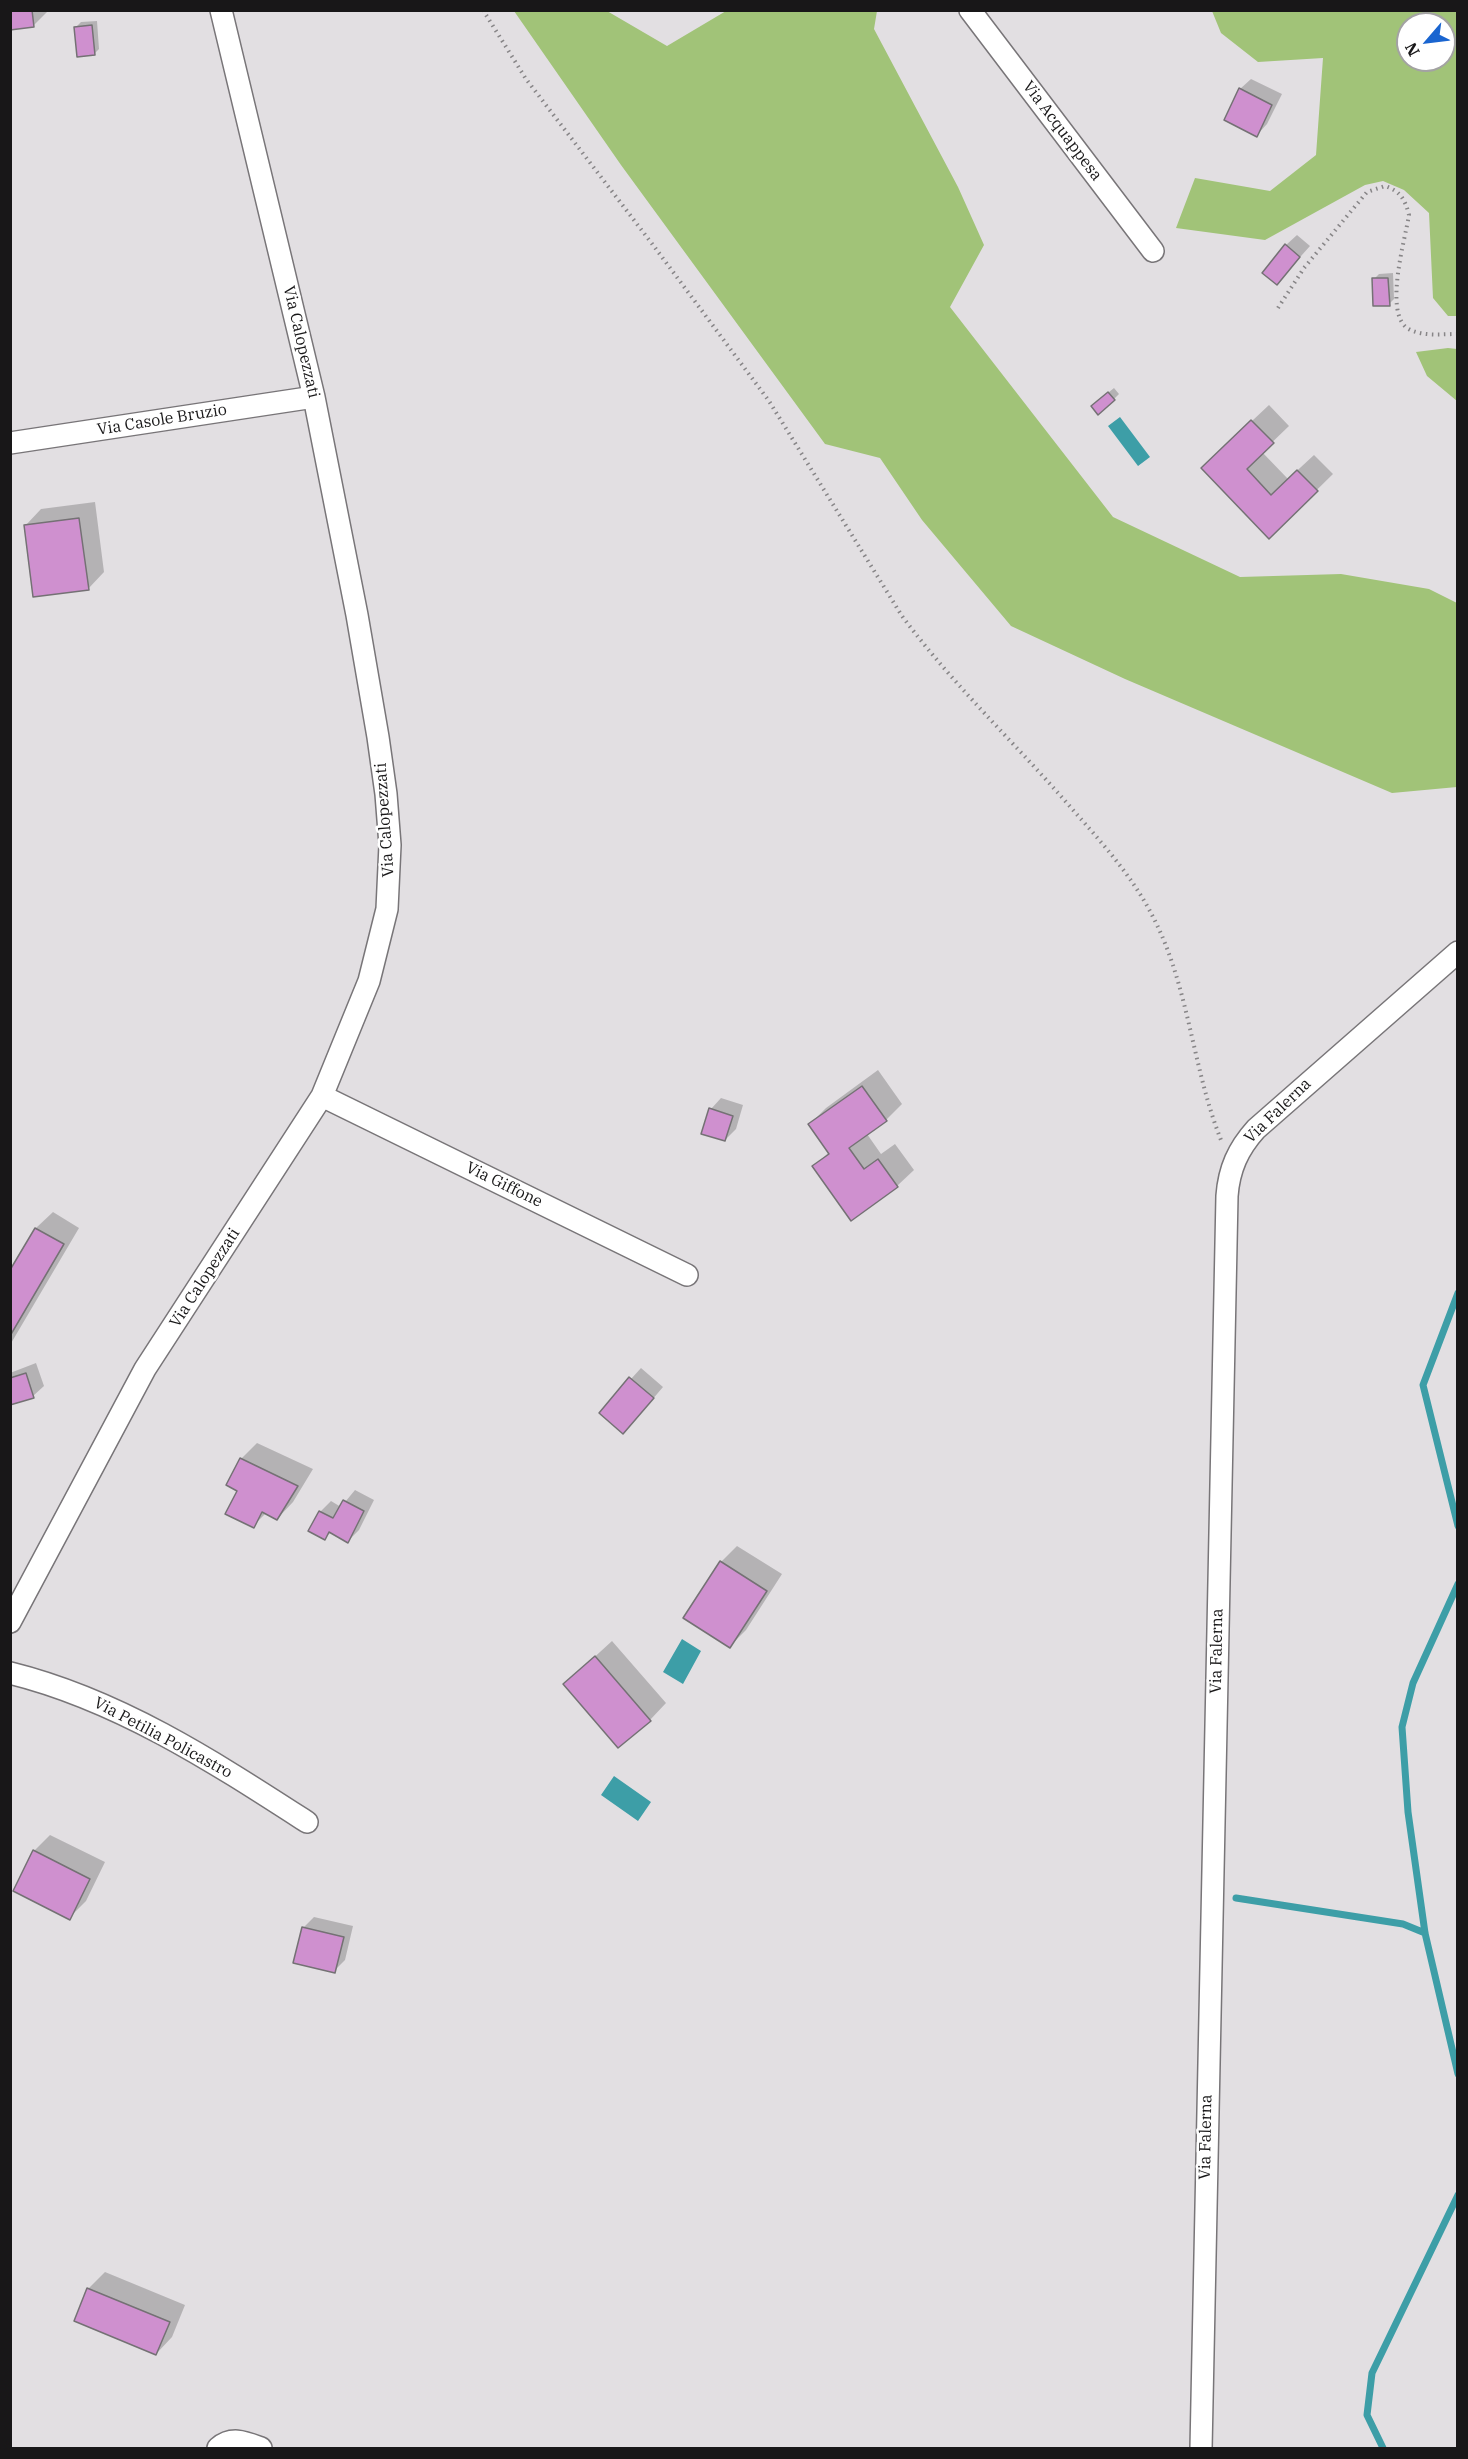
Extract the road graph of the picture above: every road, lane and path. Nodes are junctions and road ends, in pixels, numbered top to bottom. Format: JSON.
{"nodes":[{"id":1,"x":221,"y":10,"type":"edge"},
{"id":2,"x":483,"y":10,"type":"edge"},
{"id":3,"x":970,"y":10,"type":"edge"},
{"id":4,"x":1154,"y":251,"type":"dead end"},
{"id":5,"x":1278,"y":308,"type":"dead end"},
{"id":6,"x":1458,"y":334,"type":"edge"},
{"id":7,"x":314,"y":397,"type":"junction"},
{"id":8,"x":10,"y":442,"type":"edge"},
{"id":9,"x":1458,"y":952,"type":"edge"},
{"id":10,"x":322,"y":1096,"type":"junction"},
{"id":11,"x":1232,"y":1167,"type":"junction"},
{"id":12,"x":687,"y":1275,"type":"dead end"},
{"id":13,"x":10,"y":1622,"type":"edge"},
{"id":14,"x":10,"y":1673,"type":"edge"},
{"id":15,"x":307,"y":1822,"type":"dead end"},
{"id":16,"x":218,"y":2448,"type":"edge"},
{"id":17,"x":261,"y":2448,"type":"edge"},
{"id":18,"x":1201,"y":2448,"type":"edge"}],
"edges":[{"from":1,"to":7,"type":"street","name":"Via Calopezzati"},
{"from":2,"to":11,"type":"path"},
{"from":3,"to":4,"type":"street","name":"Via Acquappesa"},
{"from":5,"to":6,"type":"path"},
{"from":7,"to":8,"type":"street","name":"Via Casole Bruzio"},
{"from":7,"to":10,"type":"street","name":"Via Calopezzati"},
{"from":9,"to":11,"type":"street","name":"Via Falerna"},
{"from":10,"to":12,"type":"street","name":"Via Giffone"},
{"from":10,"to":13,"type":"street","name":"Via Calopezzati"},
{"from":11,"to":18,"type":"street","name":"Via Falerna"},
{"from":14,"to":15,"type":"street","name":"Via Petilia Policastro"},
{"from":16,"to":17,"type":"street"}]}
